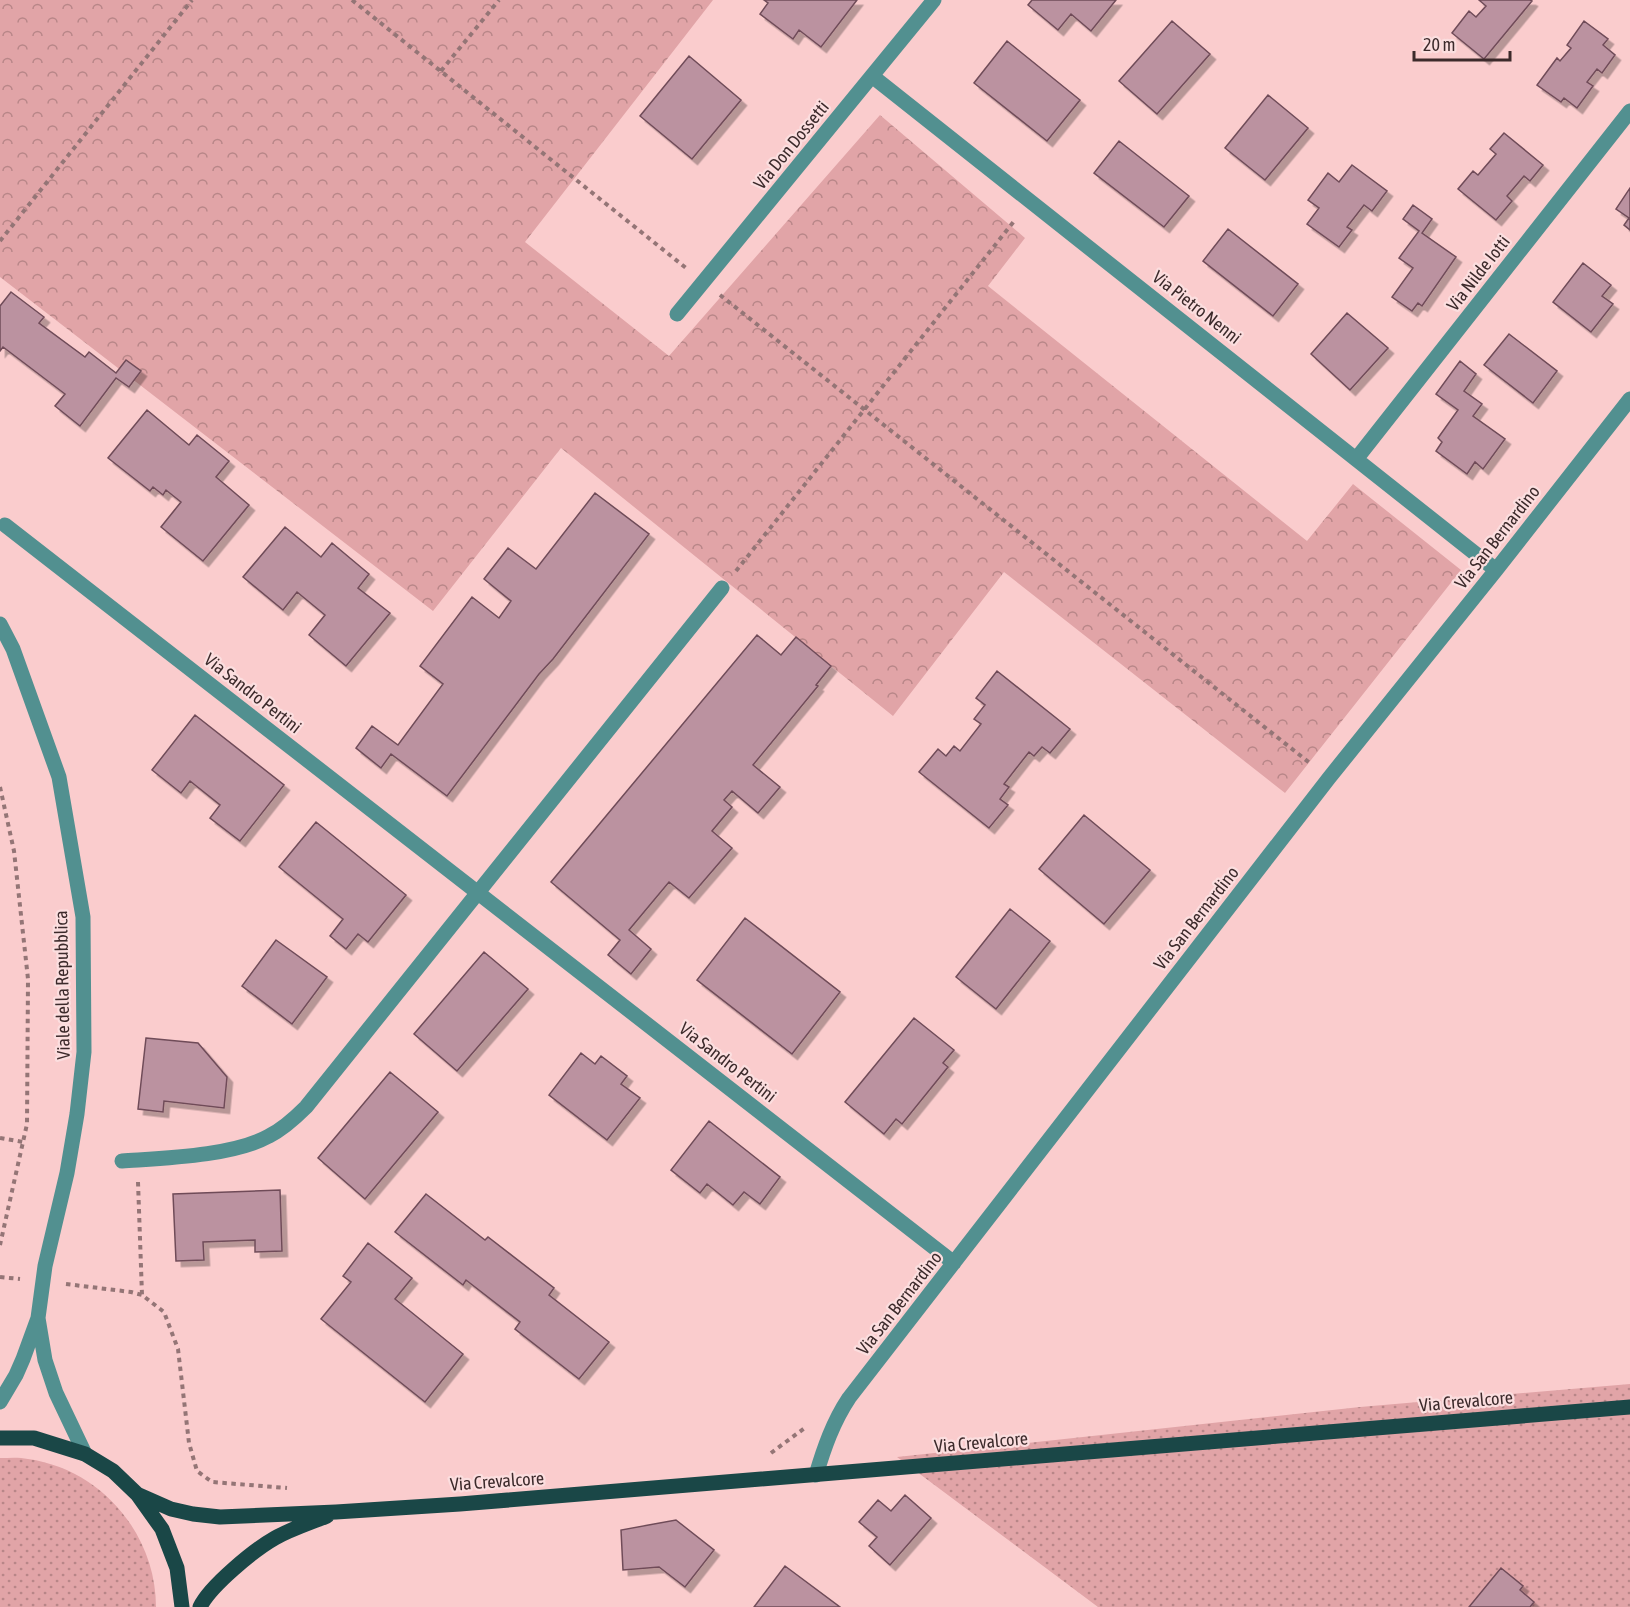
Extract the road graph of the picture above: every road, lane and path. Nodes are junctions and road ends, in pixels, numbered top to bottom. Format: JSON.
{"nodes":[{"id":1,"x":192,"y":0,"type":"edge"},
{"id":2,"x":352,"y":0,"type":"edge"},
{"id":3,"x":499,"y":0,"type":"edge"},
{"id":4,"x":934,"y":0,"type":"edge"},
{"id":5,"x":441,"y":71,"type":"junction"},
{"id":6,"x":872,"y":76,"type":"junction"},
{"id":7,"x":1630,"y":111,"type":"edge"},
{"id":8,"x":1030,"y":201,"type":"junction"},
{"id":9,"x":0,"y":241,"type":"edge"},
{"id":10,"x":704,"y":282,"type":"junction"},
{"id":11,"x":677,"y":314,"type":"dead end"},
{"id":12,"x":1630,"y":399,"type":"edge"},
{"id":13,"x":864,"y":408,"type":"junction"},
{"id":14,"x":1356,"y":458,"type":"junction"},
{"id":15,"x":4,"y":525,"type":"dead end"},
{"id":16,"x":1496,"y":570,"type":"junction"},
{"id":17,"x":722,"y":588,"type":"joint"},
{"id":18,"x":0,"y":624,"type":"edge"},
{"id":19,"x":1329,"y":778,"type":"junction"},
{"id":20,"x":0,"y":787,"type":"edge"},
{"id":21,"x":478,"y":892,"type":"junction"},
{"id":22,"x":0,"y":1138,"type":"edge"},
{"id":23,"x":22,"y":1142,"type":"junction"},
{"id":24,"x":130,"y":1160,"type":"joint"},
{"id":25,"x":0,"y":1245,"type":"edge"},
{"id":26,"x":954,"y":1263,"type":"junction"},
{"id":27,"x":0,"y":1277,"type":"edge"},
{"id":28,"x":43,"y":1281,"type":"junction"},
{"id":29,"x":142,"y":1295,"type":"junction"},
{"id":30,"x":38,"y":1318,"type":"junction"},
{"id":31,"x":0,"y":1402,"type":"edge"},
{"id":32,"x":1630,"y":1407,"type":"edge"},
{"id":33,"x":808,"y":1425,"type":"dead end"},
{"id":34,"x":0,"y":1438,"type":"edge"},
{"id":35,"x":86,"y":1454,"type":"junction"},
{"id":36,"x":770,"y":1454,"type":"dead end"},
{"id":37,"x":816,"y":1475,"type":"junction"},
{"id":38,"x":291,"y":1488,"type":"dead end"},
{"id":39,"x":137,"y":1494,"type":"junction"},
{"id":40,"x":336,"y":1512,"type":"junction"},
{"id":41,"x":182,"y":1607,"type":"edge"},
{"id":42,"x":200,"y":1607,"type":"edge"}],
"edges":[{"from":1,"to":9,"type":"path"},
{"from":2,"to":5,"type":"path"},
{"from":3,"to":5,"type":"path"},
{"from":4,"to":6,"type":"street","name":"Via Don Dossetti"},
{"from":5,"to":10,"type":"path"},
{"from":6,"to":8,"type":"street","name":"Via Pietro Nenni"},
{"from":6,"to":10,"type":"street","name":"Via Don Dossetti"},
{"from":7,"to":14,"type":"street","name":"Via Nilde Iotti"},
{"from":8,"to":13,"type":"path"},
{"from":8,"to":14,"type":"street","name":"Via Pietro Nenni"},
{"from":10,"to":11,"type":"street","name":"Via Don Dossetti"},
{"from":10,"to":13,"type":"path"},
{"from":12,"to":16,"type":"street","name":"Via San Bernardino"},
{"from":13,"to":17,"type":"path"},
{"from":13,"to":19,"type":"path"},
{"from":14,"to":16,"type":"street","name":"Via Pietro Nenni"},
{"from":15,"to":21,"type":"street","name":"Via Sandro Pertini"},
{"from":16,"to":19,"type":"street","name":"Via San Bernardino"},
{"from":17,"to":21,"type":"street"},
{"from":18,"to":28,"type":"street","name":"Viale della Repubblica"},
{"from":19,"to":26,"type":"street","name":"Via San Bernardino"},
{"from":20,"to":23,"type":"path"},
{"from":21,"to":24,"type":"street"},
{"from":21,"to":26,"type":"street","name":"Via Sandro Pertini"},
{"from":22,"to":23,"type":"path"},
{"from":23,"to":25,"type":"path"},
{"from":24,"to":29,"type":"path"},
{"from":26,"to":37,"type":"street","name":"Via San Bernardino"},
{"from":27,"to":28,"type":"path"},
{"from":28,"to":29,"type":"path"},
{"from":28,"to":30,"type":"street","name":"Viale della Repubblica"},
{"from":29,"to":38,"type":"path"},
{"from":30,"to":31,"type":"street","name":"Viale della Repubblica"},
{"from":30,"to":35,"type":"street","name":"Viale della Repubblica"},
{"from":32,"to":37,"type":"main road","name":"Via Crevalcore"},
{"from":33,"to":36,"type":"path"},
{"from":34,"to":35,"type":"main road","name":"Via Crevalcore"},
{"from":35,"to":39,"type":"main road","name":"Via Crevalcore"},
{"from":37,"to":40,"type":"main road","name":"Via Crevalcore"},
{"from":39,"to":40,"type":"main road","name":"Via Crevalcore"},
{"from":39,"to":41,"type":"main road","name":"Via Crevalcore"},
{"from":40,"to":42,"type":"main road","name":"Via Crevalcore"}]}
